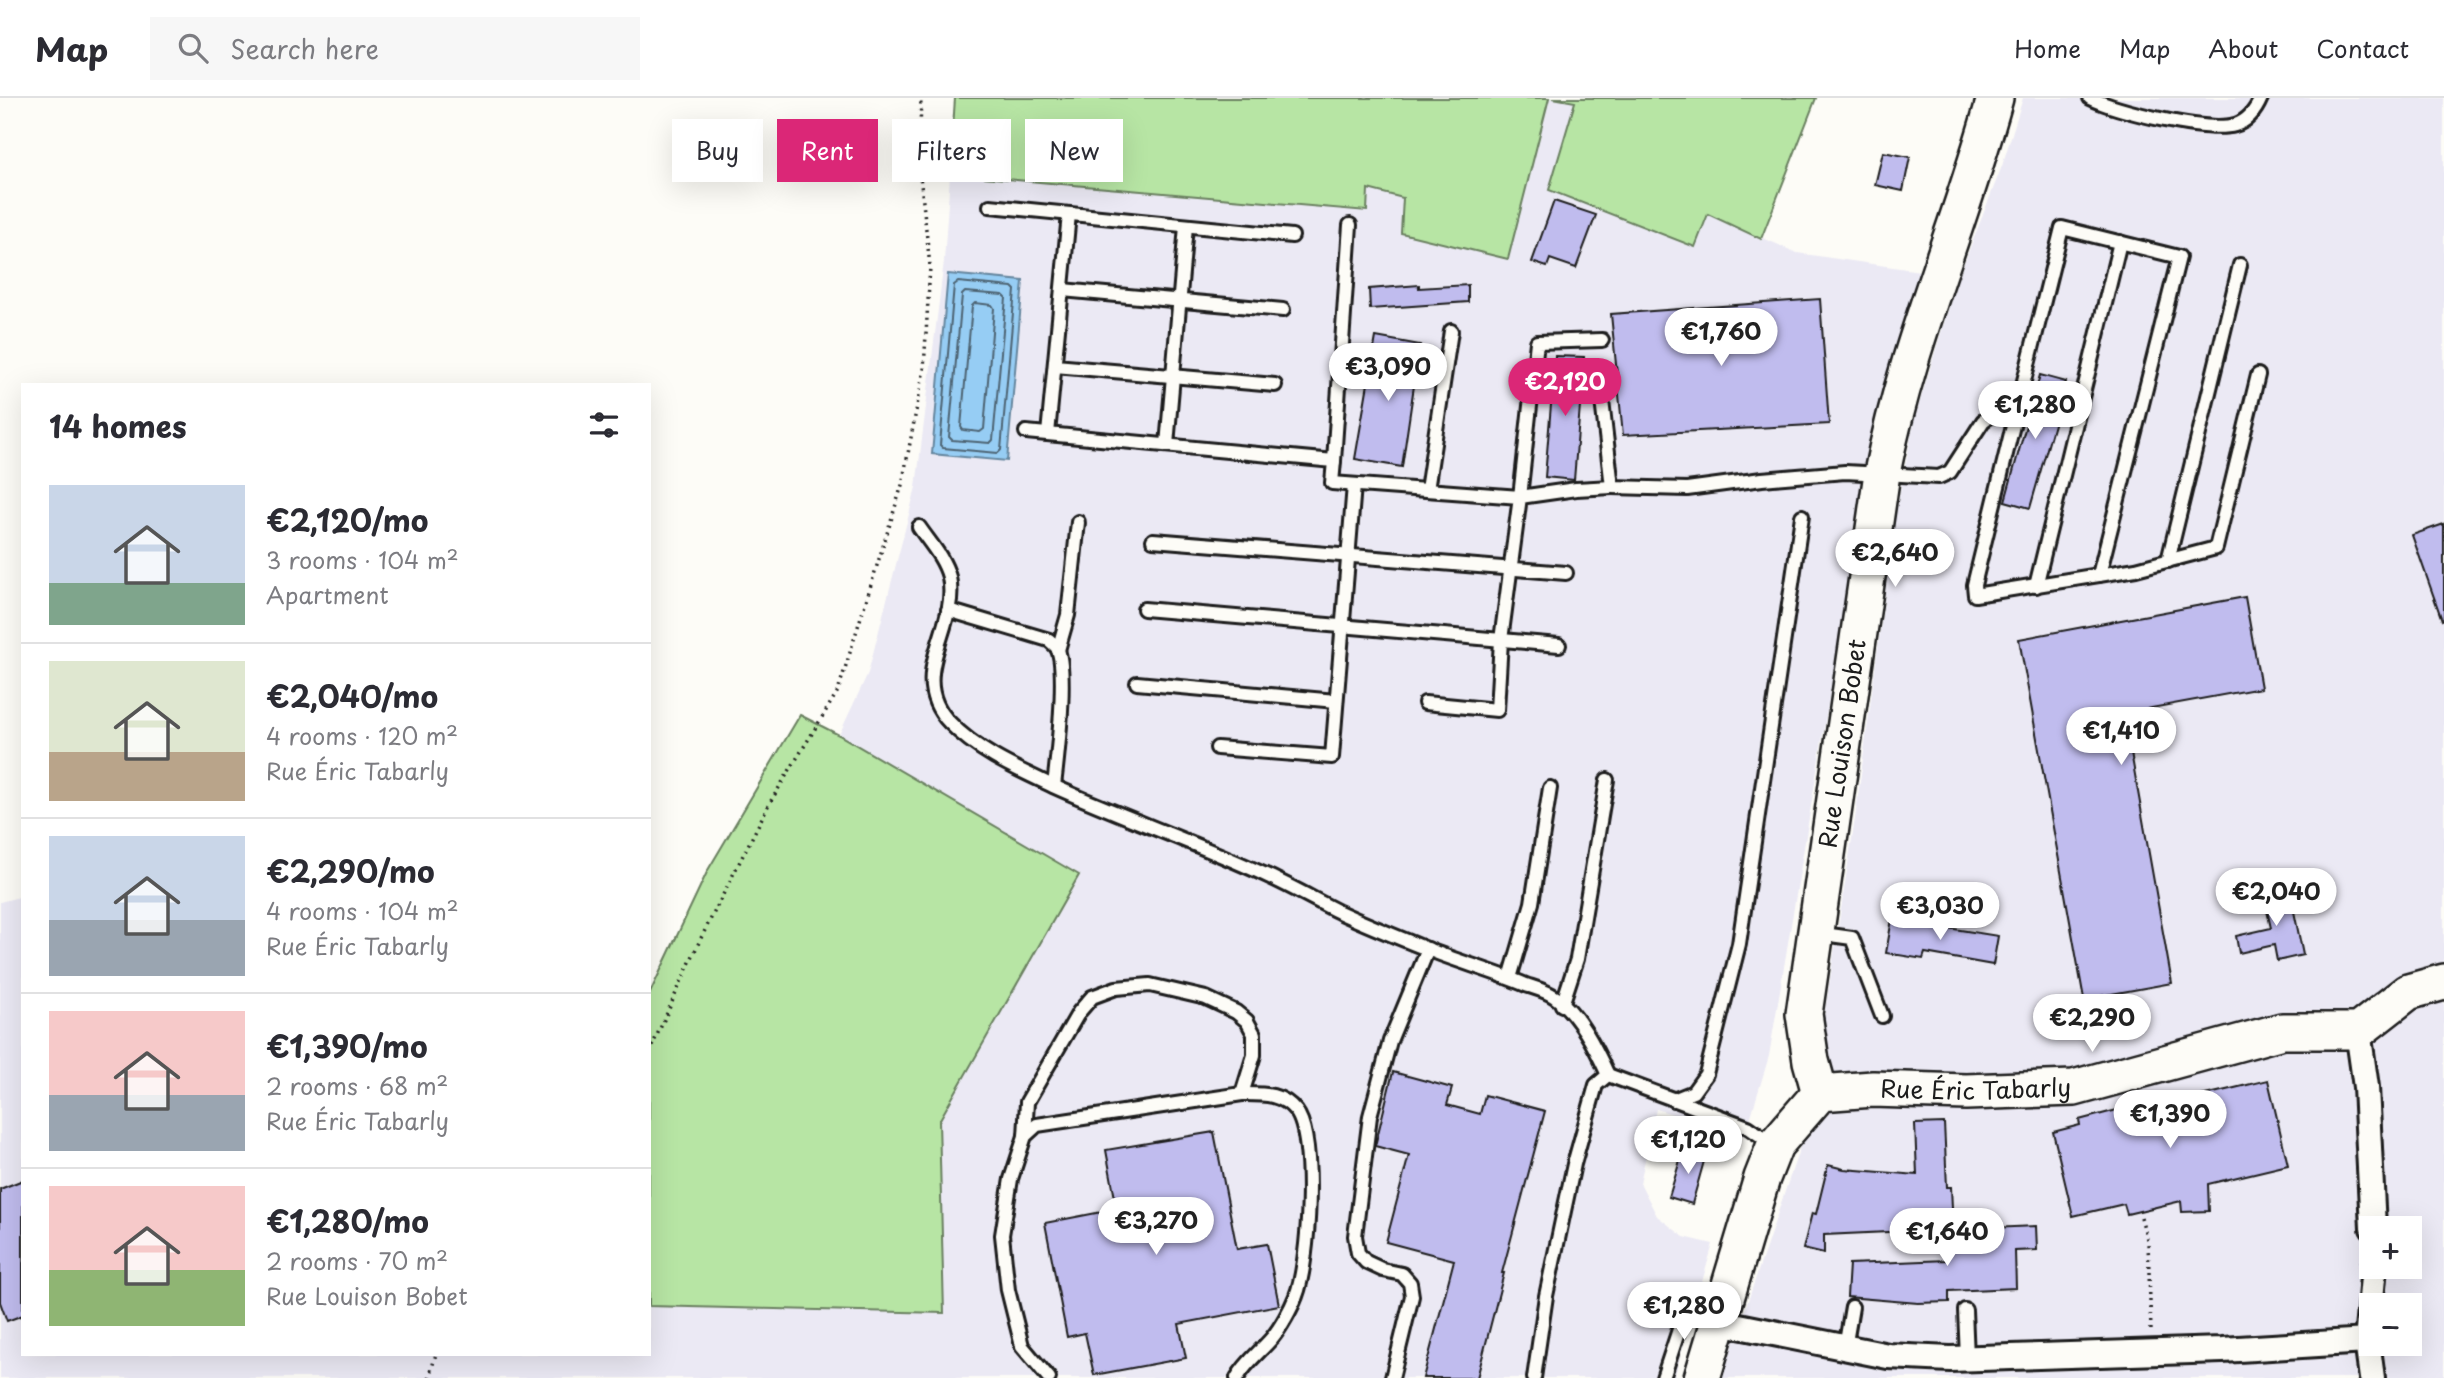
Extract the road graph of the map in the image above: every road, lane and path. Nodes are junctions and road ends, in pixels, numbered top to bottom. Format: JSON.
{"nodes":[{"id":1,"x":921,"y":98,"type":"edge"},
{"id":2,"x":1995,"y":98,"type":"edge"},
{"id":3,"x":2090,"y":98,"type":"edge"},
{"id":4,"x":2261,"y":98,"type":"edge"},
{"id":5,"x":990,"y":206,"type":"dead end"},
{"id":6,"x":1069,"y":214,"type":"junction"},
{"id":7,"x":1350,"y":225,"type":"dead end"},
{"id":8,"x":1186,"y":226,"type":"junction"},
{"id":9,"x":1292,"y":236,"type":"dead end"},
{"id":10,"x":2120,"y":243,"type":"junction"},
{"id":11,"x":2240,"y":265,"type":"dead end"},
{"id":12,"x":1062,"y":290,"type":"junction"},
{"id":13,"x":1180,"y":300,"type":"junction"},
{"id":14,"x":1283,"y":310,"type":"dead end"},
{"id":15,"x":1451,"y":331,"type":"dead end"},
{"id":16,"x":1602,"y":340,"type":"dead end"},
{"id":17,"x":1055,"y":366,"type":"junction"},
{"id":18,"x":1600,"y":374,"type":"dead end"},
{"id":19,"x":2258,"y":375,"type":"dead end"},
{"id":20,"x":1173,"y":376,"type":"junction"},
{"id":21,"x":1275,"y":385,"type":"dead end"},
{"id":22,"x":2015,"y":417,"type":"junction"},
{"id":23,"x":1026,"y":432,"type":"dead end"},
{"id":24,"x":1048,"y":434,"type":"junction"},
{"id":25,"x":1167,"y":445,"type":"junction"},
{"id":26,"x":1334,"y":461,"type":"junction"},
{"id":27,"x":1882,"y":473,"type":"junction"},
{"id":28,"x":1354,"y":485,"type":"junction"},
{"id":29,"x":1612,"y":488,"type":"junction"},
{"id":30,"x":1427,"y":490,"type":"junction"},
{"id":31,"x":1520,"y":497,"type":"junction"},
{"id":32,"x":1802,"y":516,"type":"dead end"},
{"id":33,"x":1077,"y":522,"type":"dead end"},
{"id":34,"x":919,"y":527,"type":"dead end"},
{"id":35,"x":1153,"y":540,"type":"dead end"},
{"id":36,"x":1349,"y":554,"type":"junction"},
{"id":37,"x":2168,"y":561,"type":"junction"},
{"id":38,"x":1511,"y":568,"type":"junction"},
{"id":39,"x":1566,"y":573,"type":"dead end"},
{"id":40,"x":2099,"y":575,"type":"junction"},
{"id":41,"x":2036,"y":586,"type":"junction"},
{"id":42,"x":1144,"y":609,"type":"dead end"},
{"id":43,"x":948,"y":611,"type":"junction"},
{"id":44,"x":1342,"y":626,"type":"junction"},
{"id":45,"x":1501,"y":640,"type":"junction"},
{"id":46,"x":1559,"y":645,"type":"dead end"},
{"id":47,"x":1058,"y":650,"type":"junction"},
{"id":48,"x":1137,"y":683,"type":"dead end"},
{"id":49,"x":1336,"y":701,"type":"junction"},
{"id":50,"x":1425,"y":703,"type":"dead end"},
{"id":51,"x":1217,"y":748,"type":"dead end"},
{"id":52,"x":1607,"y":780,"type":"dead end"},
{"id":53,"x":1054,"y":786,"type":"junction"},
{"id":54,"x":1549,"y":788,"type":"dead end"},
{"id":55,"x":1816,"y":933,"type":"junction"},
{"id":56,"x":1428,"y":949,"type":"junction"},
{"id":57,"x":1510,"y":978,"type":"junction"},
{"id":58,"x":2444,"y":982,"type":"edge"},
{"id":59,"x":1562,"y":1005,"type":"junction"},
{"id":60,"x":1882,"y":1016,"type":"dead end"},
{"id":61,"x":2358,"y":1031,"type":"junction"},
{"id":62,"x":651,"y":1049,"type":"edge"},
{"id":63,"x":1608,"y":1075,"type":"junction"},
{"id":64,"x":1820,"y":1093,"type":"junction"},
{"id":65,"x":1242,"y":1094,"type":"junction"},
{"id":66,"x":1673,"y":1100,"type":"junction"},
{"id":67,"x":1025,"y":1136,"type":"junction"},
{"id":68,"x":1775,"y":1146,"type":"junction"},
{"id":69,"x":2373,"y":1216,"type":"edge"},
{"id":70,"x":2141,"y":1217,"type":"dead end"},
{"id":71,"x":1689,"y":1299,"type":"dead end"},
{"id":72,"x":1852,"y":1307,"type":"dead end"},
{"id":73,"x":1965,"y":1310,"type":"dead end"},
{"id":74,"x":1719,"y":1322,"type":"junction"},
{"id":75,"x":2151,"y":1335,"type":"dead end"},
{"id":76,"x":2359,"y":1341,"type":"edge"},
{"id":77,"x":1845,"y":1348,"type":"junction"},
{"id":78,"x":435,"y":1356,"type":"edge"},
{"id":79,"x":2369,"y":1356,"type":"edge"},
{"id":80,"x":1967,"y":1358,"type":"junction"},
{"id":81,"x":429,"y":1378,"type":"edge"},
{"id":82,"x":1049,"y":1378,"type":"edge"},
{"id":83,"x":1237,"y":1378,"type":"edge"},
{"id":84,"x":1392,"y":1378,"type":"edge"},
{"id":85,"x":1534,"y":1378,"type":"edge"},
{"id":86,"x":1663,"y":1378,"type":"edge"},
{"id":87,"x":1702,"y":1378,"type":"edge"},
{"id":88,"x":2372,"y":1378,"type":"edge"}],
"edges":[{"from":1,"to":62,"type":"path"},
{"from":2,"to":27,"type":"street","name":"Rue Louison Bobet"},
{"from":3,"to":4,"type":"lane"},
{"from":5,"to":6,"type":"lane"},
{"from":6,"to":8,"type":"lane"},
{"from":6,"to":12,"type":"lane"},
{"from":7,"to":26,"type":"lane"},
{"from":8,"to":9,"type":"lane"},
{"from":8,"to":13,"type":"lane"},
{"from":10,"to":22,"type":"lane"},
{"from":10,"to":40,"type":"lane"},
{"from":10,"to":41,"type":"lane"},
{"from":11,"to":37,"type":"lane"},
{"from":12,"to":13,"type":"lane"},
{"from":12,"to":17,"type":"lane"},
{"from":13,"to":14,"type":"lane"},
{"from":13,"to":20,"type":"lane"},
{"from":15,"to":30,"type":"lane"},
{"from":16,"to":31,"type":"lane"},
{"from":17,"to":20,"type":"lane"},
{"from":17,"to":24,"type":"lane"},
{"from":18,"to":29,"type":"lane"},
{"from":19,"to":37,"type":"lane"},
{"from":20,"to":21,"type":"lane"},
{"from":20,"to":25,"type":"lane"},
{"from":22,"to":27,"type":"lane"},
{"from":22,"to":41,"type":"lane"},
{"from":23,"to":24,"type":"lane"},
{"from":24,"to":25,"type":"lane"},
{"from":25,"to":26,"type":"lane"},
{"from":26,"to":28,"type":"lane"},
{"from":27,"to":29,"type":"lane"},
{"from":27,"to":55,"type":"street","name":"Rue Louison Bobet"},
{"from":28,"to":30,"type":"lane"},
{"from":28,"to":36,"type":"lane"},
{"from":29,"to":31,"type":"lane"},
{"from":30,"to":31,"type":"lane"},
{"from":31,"to":38,"type":"lane"},
{"from":32,"to":66,"type":"lane"},
{"from":33,"to":47,"type":"lane"},
{"from":34,"to":43,"type":"lane"},
{"from":35,"to":36,"type":"lane"},
{"from":36,"to":38,"type":"lane"},
{"from":36,"to":44,"type":"lane"},
{"from":37,"to":40,"type":"lane"},
{"from":38,"to":39,"type":"lane"},
{"from":38,"to":45,"type":"lane"},
{"from":40,"to":41,"type":"lane"},
{"from":42,"to":44,"type":"lane"},
{"from":43,"to":47,"type":"lane"},
{"from":43,"to":53,"type":"lane"},
{"from":44,"to":45,"type":"lane"},
{"from":44,"to":49,"type":"lane"},
{"from":45,"to":46,"type":"lane"},
{"from":45,"to":50,"type":"lane"},
{"from":47,"to":53,"type":"lane"},
{"from":48,"to":49,"type":"lane"},
{"from":49,"to":51,"type":"lane"},
{"from":52,"to":59,"type":"lane"},
{"from":53,"to":56,"type":"lane"},
{"from":54,"to":57,"type":"lane"},
{"from":55,"to":60,"type":"lane"},
{"from":55,"to":64,"type":"street","name":"Rue Louison Bobet"},
{"from":56,"to":57,"type":"lane"},
{"from":56,"to":84,"type":"lane"},
{"from":57,"to":59,"type":"lane"},
{"from":58,"to":61,"type":"street"},
{"from":59,"to":63,"type":"lane"},
{"from":61,"to":64,"type":"street","name":"Rue Éric Tabarly"},
{"from":61,"to":69,"type":"street"},
{"from":63,"to":66,"type":"lane"},
{"from":63,"to":85,"type":"lane"},
{"from":64,"to":68,"type":"street"},
{"from":65,"to":67,"type":"lane"},
{"from":65,"to":67,"type":"lane"},
{"from":65,"to":83,"type":"lane"},
{"from":66,"to":68,"type":"lane"},
{"from":67,"to":82,"type":"lane"},
{"from":68,"to":74,"type":"street"},
{"from":70,"to":75,"type":"path"},
{"from":71,"to":86,"type":"lane"},
{"from":72,"to":77,"type":"lane"},
{"from":73,"to":80,"type":"lane"},
{"from":74,"to":77,"type":"street"},
{"from":74,"to":87,"type":"street"},
{"from":76,"to":80,"type":"street"},
{"from":77,"to":80,"type":"street"},
{"from":78,"to":81,"type":"path"},
{"from":79,"to":88,"type":"street"}]}
